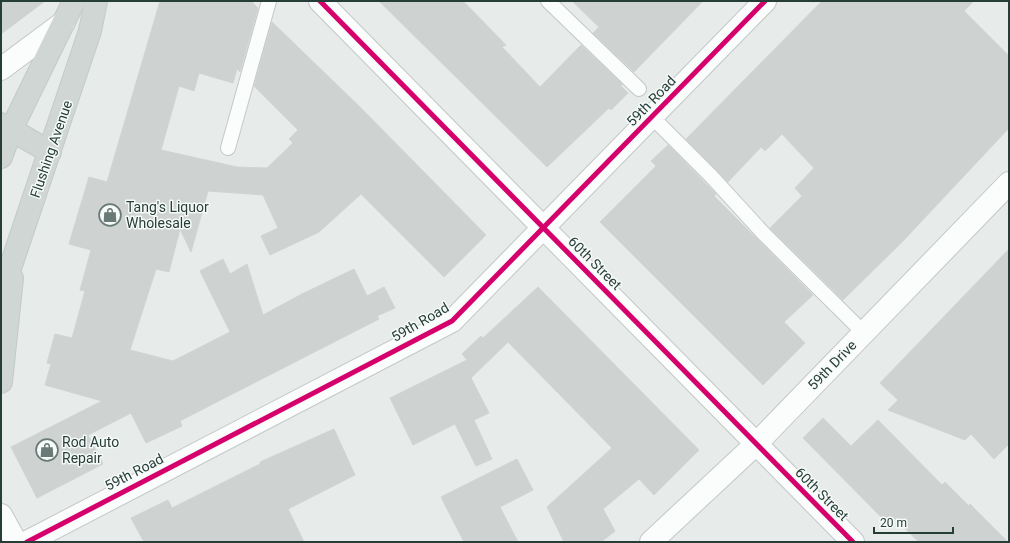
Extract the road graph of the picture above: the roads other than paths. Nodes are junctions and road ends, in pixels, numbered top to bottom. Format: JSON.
{"nodes":[{"id":1,"x":74,"y":1,"type":"edge"},
{"id":2,"x":96,"y":1,"type":"edge"},
{"id":3,"x":269,"y":1,"type":"edge"},
{"id":4,"x":320,"y":1,"type":"edge"},
{"id":5,"x":548,"y":1,"type":"edge"},
{"id":6,"x":765,"y":1,"type":"edge"},
{"id":7,"x":64,"y":22,"type":"junction"},
{"id":8,"x":1,"y":69,"type":"edge"},
{"id":9,"x":639,"y":89,"type":"dead end"},
{"id":10,"x":652,"y":118,"type":"junction"},
{"id":11,"x":6,"y":127,"type":"edge"},
{"id":12,"x":228,"y":148,"type":"dead end"},
{"id":13,"x":50,"y":152,"type":"junction"},
{"id":14,"x":1,"y":157,"type":"edge"},
{"id":15,"x":1009,"y":183,"type":"edge"},
{"id":16,"x":544,"y":228,"type":"junction"},
{"id":17,"x":14,"y":257,"type":"junction"},
{"id":18,"x":1,"y":295,"type":"edge"},
{"id":19,"x":864,"y":333,"type":"junction"},
{"id":20,"x":1,"y":382,"type":"edge"},
{"id":21,"x":756,"y":444,"type":"junction"},
{"id":22,"x":1,"y":514,"type":"edge"},
{"id":23,"x":16,"y":542,"type":"edge"},
{"id":24,"x":27,"y":542,"type":"edge"},
{"id":25,"x":651,"y":542,"type":"edge"},
{"id":26,"x":853,"y":542,"type":"edge"}],
"edges":[{"from":1,"to":7,"type":"main road"},
{"from":2,"to":13,"type":"main road","name":"Flushing Avenue"},
{"from":3,"to":12,"type":"lane"},
{"from":4,"to":16,"type":"street","name":"60th Street"},
{"from":5,"to":9,"type":"lane"},
{"from":6,"to":10,"type":"street","name":"59th Road"},
{"from":7,"to":8,"type":"street"},
{"from":7,"to":11,"type":"main road"},
{"from":10,"to":16,"type":"street","name":"59th Road"},
{"from":10,"to":19,"type":"lane"},
{"from":11,"to":13,"type":"main road"},
{"from":11,"to":14,"type":"main road"},
{"from":13,"to":17,"type":"main road","name":"Flushing Avenue"},
{"from":15,"to":19,"type":"street","name":"59th Drive"},
{"from":16,"to":21,"type":"street","name":"60th Street"},
{"from":16,"to":24,"type":"street","name":"59th Road"},
{"from":17,"to":18,"type":"main road","name":"Flushing Avenue"},
{"from":17,"to":20,"type":"main road"},
{"from":19,"to":21,"type":"street","name":"59th Drive"},
{"from":21,"to":25,"type":"street","name":"59th Drive"},
{"from":21,"to":26,"type":"street","name":"60th Street"},
{"from":22,"to":23,"type":"street"}]}
